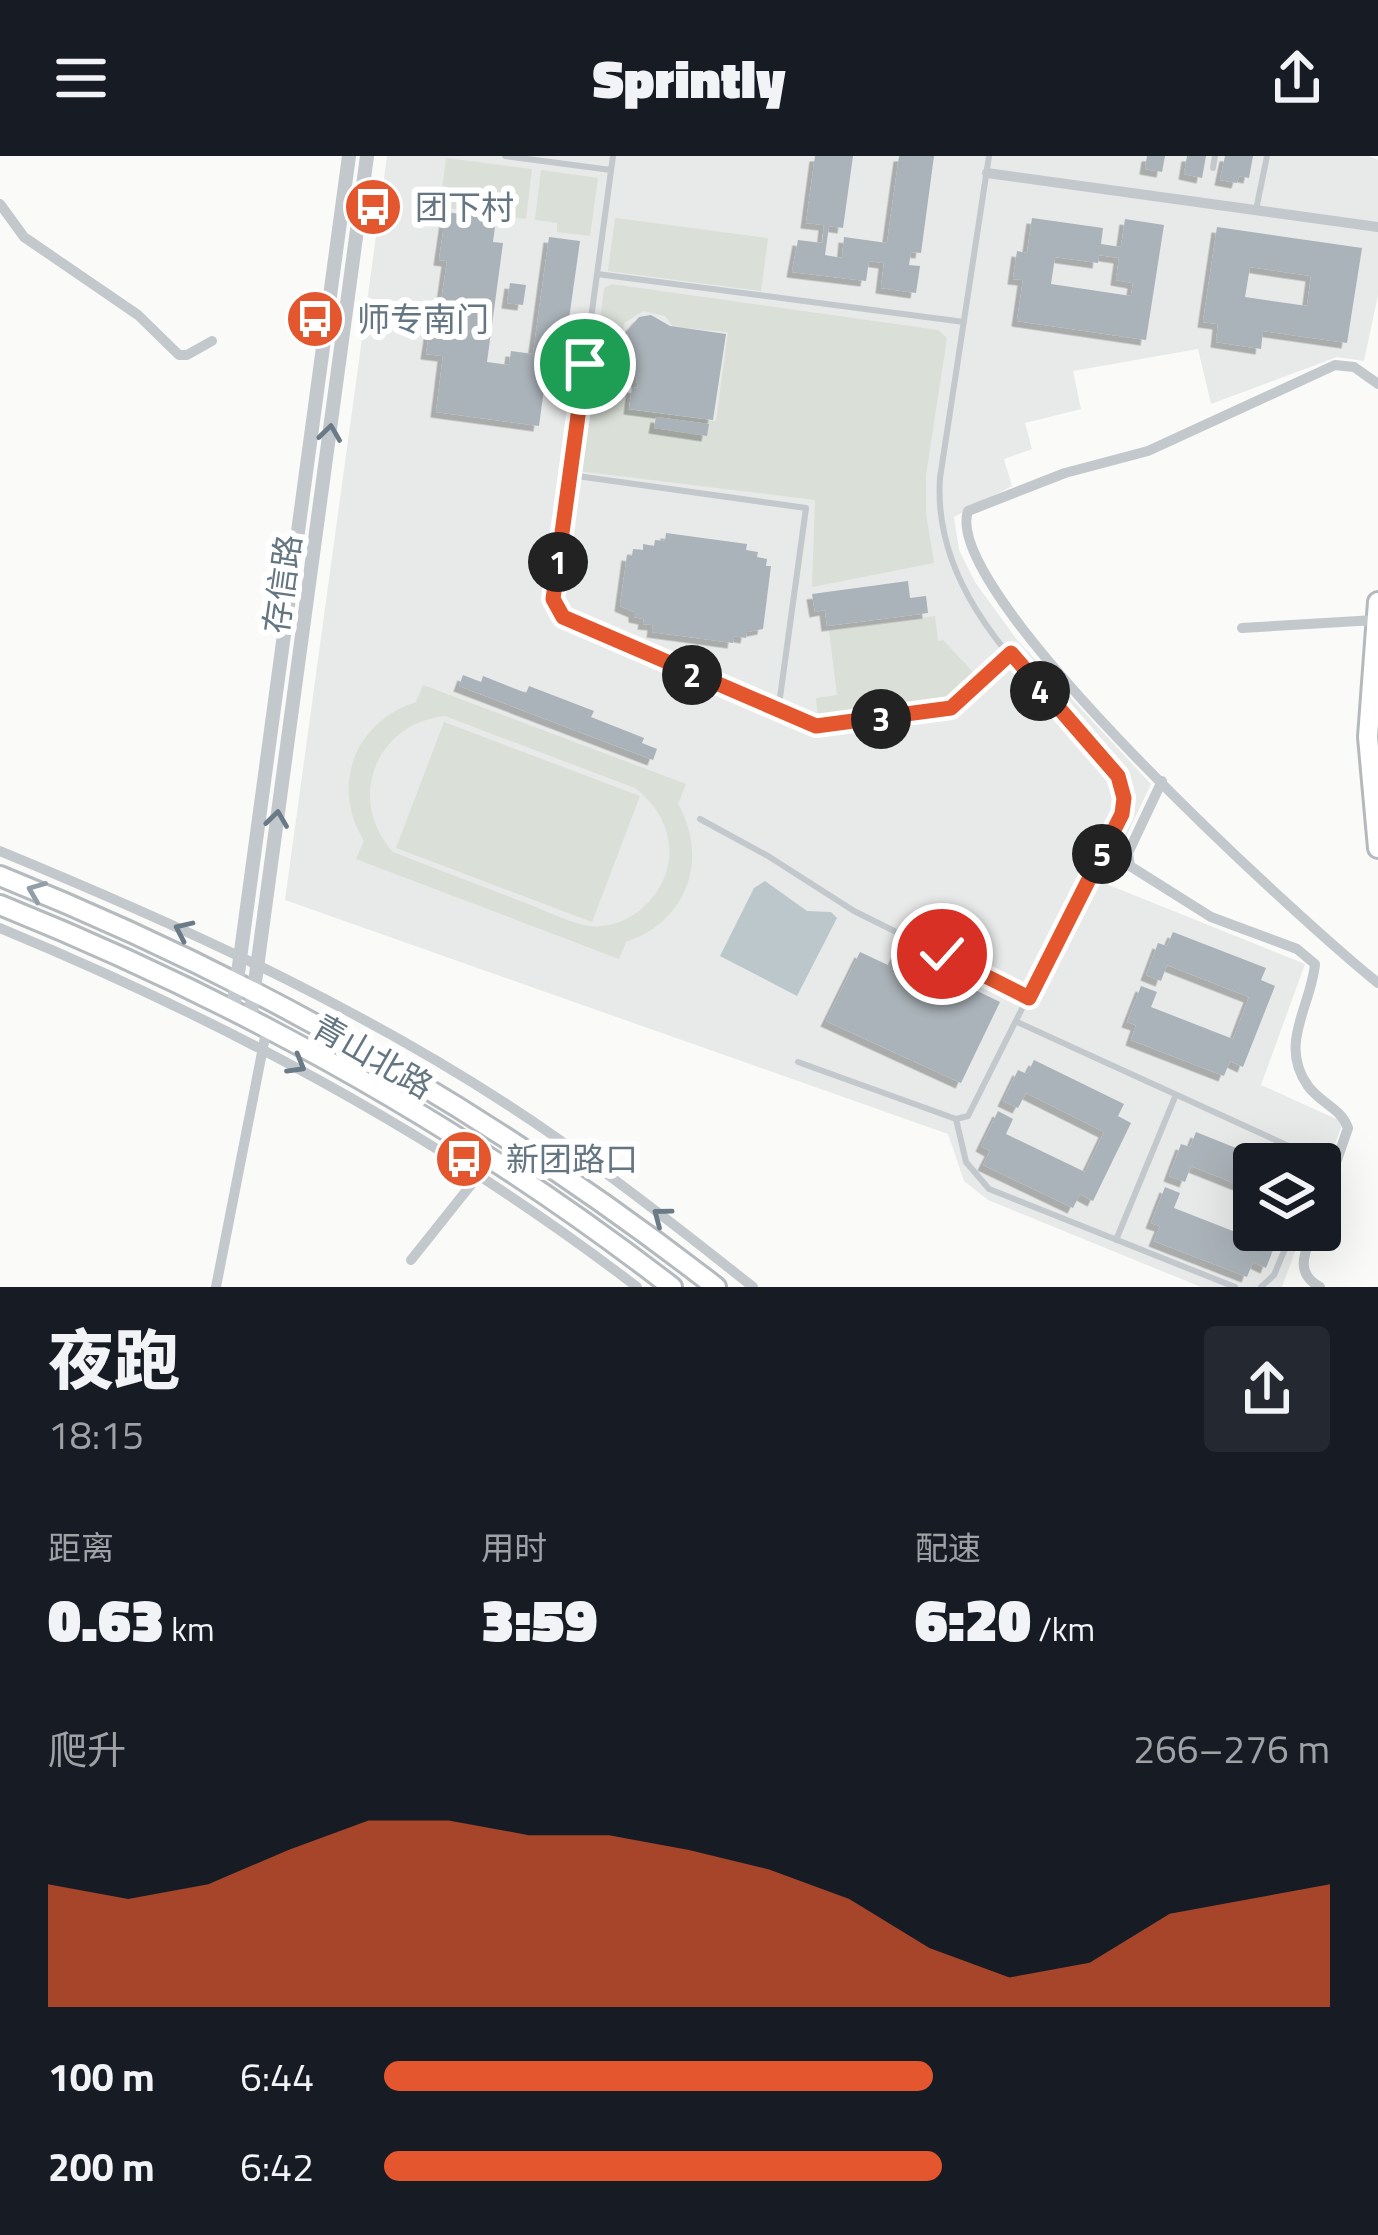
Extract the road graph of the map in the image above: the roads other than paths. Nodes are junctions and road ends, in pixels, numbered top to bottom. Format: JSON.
{"nodes":[{"id":1,"x":350,"y":156,"type":"edge"},
{"id":2,"x":368,"y":156,"type":"edge"},
{"id":3,"x":505,"y":156,"type":"edge"},
{"id":4,"x":613,"y":156,"type":"edge"},
{"id":5,"x":989,"y":156,"type":"edge"},
{"id":6,"x":1216,"y":156,"type":"edge"},
{"id":7,"x":1267,"y":156,"type":"edge"},
{"id":8,"x":1213,"y":168,"type":"dead end"},
{"id":9,"x":611,"y":170,"type":"junction"},
{"id":10,"x":987,"y":173,"type":"junction"},
{"id":11,"x":0,"y":204,"type":"edge"},
{"id":12,"x":1256,"y":210,"type":"junction"},
{"id":13,"x":1378,"y":227,"type":"edge"},
{"id":14,"x":597,"y":274,"type":"junction"},
{"id":15,"x":964,"y":322,"type":"junction"},
{"id":16,"x":212,"y":341,"type":"dead end"},
{"id":17,"x":1378,"y":384,"type":"edge"},
{"id":18,"x":570,"y":475,"type":"junction"},
{"id":19,"x":1377,"y":611,"type":"edge"},
{"id":20,"x":1242,"y":628,"type":"dead end"},
{"id":21,"x":1011,"y":653,"type":"junction"},
{"id":22,"x":778,"y":712,"type":"junction"},
{"id":23,"x":1162,"y":782,"type":"junction"},
{"id":24,"x":700,"y":819,"type":"dead end"},
{"id":25,"x":1378,"y":848,"type":"edge"},
{"id":26,"x":0,"y":851,"type":"edge"},
{"id":27,"x":0,"y":876,"type":"edge"},
{"id":28,"x":0,"y":905,"type":"edge"},
{"id":29,"x":0,"y":928,"type":"edge"},
{"id":30,"x":240,"y":957,"type":"junction"},
{"id":31,"x":257,"y":965,"type":"junction"},
{"id":32,"x":1378,"y":983,"type":"edge"},
{"id":33,"x":245,"y":986,"type":"junction"},
{"id":34,"x":1029,"y":998,"type":"junction"},
{"id":35,"x":1017,"y":1022,"type":"junction"},
{"id":36,"x":253,"y":1026,"type":"junction"},
{"id":37,"x":798,"y":1062,"type":"dead end"},
{"id":38,"x":1175,"y":1097,"type":"junction"},
{"id":39,"x":956,"y":1119,"type":"junction"},
{"id":40,"x":1281,"y":1143,"type":"edge"},
{"id":41,"x":1341,"y":1148,"type":"edge"},
{"id":42,"x":486,"y":1166,"type":"junction"},
{"id":43,"x":1116,"y":1240,"type":"junction"},
{"id":44,"x":1284,"y":1251,"type":"edge"},
{"id":45,"x":1306,"y":1251,"type":"edge"},
{"id":46,"x":411,"y":1260,"type":"dead end"},
{"id":47,"x":216,"y":1287,"type":"edge"},
{"id":48,"x":638,"y":1287,"type":"edge"},
{"id":49,"x":672,"y":1287,"type":"edge"},
{"id":50,"x":716,"y":1287,"type":"edge"},
{"id":51,"x":753,"y":1287,"type":"edge"},
{"id":52,"x":1235,"y":1287,"type":"edge"},
{"id":53,"x":1261,"y":1287,"type":"edge"},
{"id":54,"x":1319,"y":1287,"type":"edge"}],
"edges":[{"from":1,"to":30,"type":"street","name":"存信路"},
{"from":31,"to":2,"type":"street","name":"存信路","one_way":true},
{"from":3,"to":9,"type":"lane"},
{"from":4,"to":9,"type":"lane"},
{"from":5,"to":10,"type":"lane"},
{"from":6,"to":8,"type":"lane"},
{"from":7,"to":12,"type":"lane"},
{"from":9,"to":14,"type":"lane"},
{"from":10,"to":12,"type":"street"},
{"from":10,"to":15,"type":"lane"},
{"from":11,"to":16,"type":"street"},
{"from":12,"to":13,"type":"street"},
{"from":14,"to":15,"type":"lane"},
{"from":14,"to":18,"type":"lane"},
{"from":15,"to":21,"type":"lane"},
{"from":17,"to":23,"type":"street"},
{"from":18,"to":22,"type":"lane"},
{"from":18,"to":22,"type":"lane"},
{"from":19,"to":20,"type":"street"},
{"from":19,"to":25,"type":"main road"},
{"from":21,"to":22,"type":"lane"},
{"from":21,"to":34,"type":"lane"},
{"from":23,"to":32,"type":"street"},
{"from":23,"to":41,"type":"street"},
{"from":24,"to":34,"type":"lane"},
{"from":30,"to":26,"type":"street","one_way":true},
{"from":33,"to":27,"type":"main road","name":"青山北路","one_way":true},
{"from":28,"to":36,"type":"main road","name":"青山北路"},
{"from":29,"to":36,"type":"street"},
{"from":30,"to":31,"type":"street"},
{"from":30,"to":33,"type":"street","name":"存信路"},
{"from":31,"to":33,"type":"street","name":"存信路"},
{"from":51,"to":31,"type":"street","one_way":true},
{"from":33,"to":36,"type":"street","name":"存信路"},
{"from":33,"to":50,"type":"main road","name":"青山北路"},
{"from":34,"to":35,"type":"lane"},
{"from":35,"to":38,"type":"lane"},
{"from":35,"to":39,"type":"lane"},
{"from":36,"to":42,"type":"main road","name":"青山北路","one_way":true},
{"from":36,"to":47,"type":"street"},
{"from":37,"to":39,"type":"lane"},
{"from":38,"to":40,"type":"lane"},
{"from":38,"to":43,"type":"lane"},
{"from":39,"to":43,"type":"lane"},
{"from":42,"to":46,"type":"street"},
{"from":42,"to":48,"type":"street"},
{"from":42,"to":49,"type":"main road","name":"青山北路"},
{"from":43,"to":52,"type":"lane"},
{"from":44,"to":53,"type":"lane"},
{"from":45,"to":54,"type":"street"}]}
